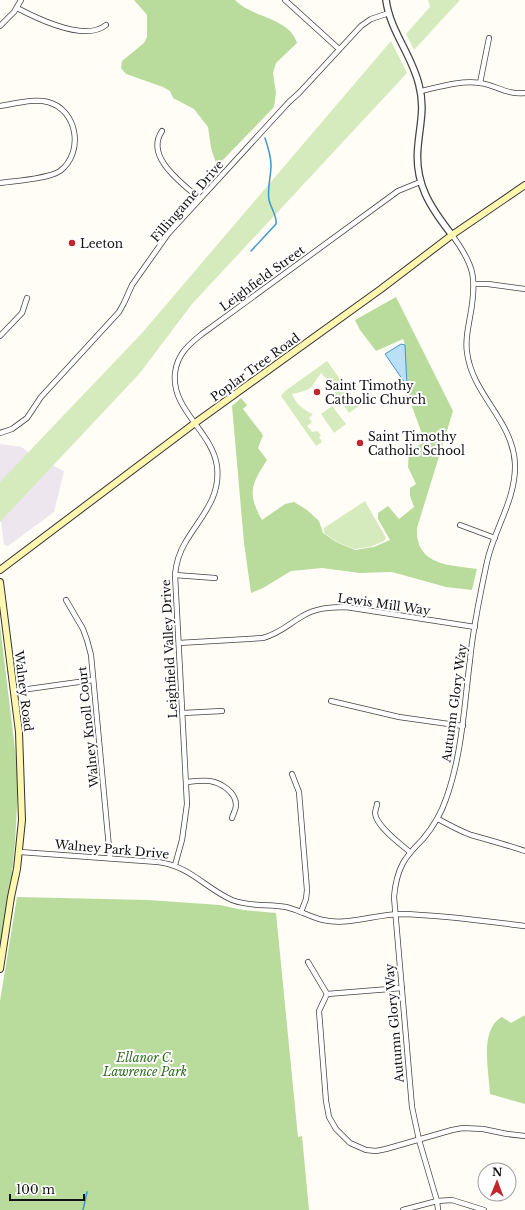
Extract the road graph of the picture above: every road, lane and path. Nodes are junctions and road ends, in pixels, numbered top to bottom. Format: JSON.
{"nodes":[{"id":1,"x":21,"y":0,"type":"edge"},
{"id":2,"x":285,"y":0,"type":"edge"},
{"id":3,"x":386,"y":0,"type":"edge"},
{"id":4,"x":17,"y":8,"type":"junction"},
{"id":5,"x":389,"y":13,"type":"junction"},
{"id":6,"x":106,"y":25,"type":"dead end"},
{"id":7,"x":0,"y":26,"type":"edge"},
{"id":8,"x":488,"y":38,"type":"dead end"},
{"id":9,"x":339,"y":49,"type":"junction"},
{"id":10,"x":480,"y":83,"type":"junction"},
{"id":11,"x":421,"y":91,"type":"junction"},
{"id":12,"x":525,"y":93,"type":"edge"},
{"id":13,"x":0,"y":106,"type":"edge"},
{"id":14,"x":162,"y":131,"type":"dead end"},
{"id":15,"x":420,"y":182,"type":"junction"},
{"id":16,"x":0,"y":183,"type":"edge"},
{"id":17,"x":525,"y":185,"type":"edge"},
{"id":18,"x":200,"y":199,"type":"junction"},
{"id":19,"x":452,"y":235,"type":"junction"},
{"id":20,"x":474,"y":284,"type":"junction"},
{"id":21,"x":525,"y":289,"type":"edge"},
{"id":22,"x":27,"y":298,"type":"dead end"},
{"id":23,"x":0,"y":336,"type":"edge"},
{"id":24,"x":195,"y":423,"type":"junction"},
{"id":25,"x":0,"y":433,"type":"edge"},
{"id":26,"x":460,"y":525,"type":"dead end"},
{"id":27,"x":495,"y":538,"type":"junction"},
{"id":28,"x":0,"y":570,"type":"edge"},
{"id":29,"x":175,"y":575,"type":"junction"},
{"id":30,"x":215,"y":578,"type":"dead end"},
{"id":31,"x":0,"y":582,"type":"edge"},
{"id":32,"x":66,"y":600,"type":"dead end"},
{"id":33,"x":475,"y":627,"type":"junction"},
{"id":34,"x":179,"y":644,"type":"junction"},
{"id":35,"x":93,"y":680,"type":"junction"},
{"id":36,"x":14,"y":691,"type":"junction"},
{"id":37,"x":331,"y":701,"type":"dead end"},
{"id":38,"x":222,"y":711,"type":"dead end"},
{"id":39,"x":183,"y":713,"type":"junction"},
{"id":40,"x":463,"y":726,"type":"junction"},
{"id":41,"x":292,"y":774,"type":"dead end"},
{"id":42,"x":187,"y":782,"type":"junction"},
{"id":43,"x":377,"y":804,"type":"dead end"},
{"id":44,"x":232,"y":818,"type":"dead end"},
{"id":45,"x":438,"y":819,"type":"junction"},
{"id":46,"x":525,"y":851,"type":"edge"},
{"id":47,"x":20,"y":852,"type":"junction"},
{"id":48,"x":410,"y":852,"type":"junction"},
{"id":49,"x":110,"y":858,"type":"junction"},
{"id":50,"x":175,"y":865,"type":"junction"},
{"id":51,"x":301,"y":912,"type":"junction"},
{"id":52,"x":395,"y":914,"type":"junction"},
{"id":53,"x":525,"y":926,"type":"edge"},
{"id":54,"x":308,"y":962,"type":"dead end"},
{"id":55,"x":0,"y":969,"type":"edge"},
{"id":56,"x":402,"y":988,"type":"junction"},
{"id":57,"x":328,"y":994,"type":"junction"},
{"id":58,"x":525,"y":1136,"type":"edge"},
{"id":59,"x":419,"y":1140,"type":"junction"},
{"id":60,"x":437,"y":1201,"type":"junction"},
{"id":61,"x":403,"y":1210,"type":"edge"},
{"id":62,"x":438,"y":1210,"type":"edge"},
{"id":63,"x":484,"y":1210,"type":"edge"}],
"edges":[{"from":1,"to":4,"type":"street"},
{"from":2,"to":9,"type":"street"},
{"from":3,"to":5,"type":"street"},
{"from":4,"to":6,"type":"street"},
{"from":4,"to":7,"type":"street"},
{"from":5,"to":9,"type":"street","name":"Fillingame Drive"},
{"from":5,"to":11,"type":"street"},
{"from":8,"to":10,"type":"street"},
{"from":9,"to":18,"type":"street","name":"Fillingame Drive"},
{"from":10,"to":11,"type":"street"},
{"from":10,"to":12,"type":"street"},
{"from":11,"to":15,"type":"street"},
{"from":13,"to":16,"type":"street"},
{"from":14,"to":18,"type":"street"},
{"from":15,"to":19,"type":"street"},
{"from":15,"to":24,"type":"street","name":"Leighfield Street"},
{"from":17,"to":19,"type":"main road","name":"Poplar Tree Road"},
{"from":18,"to":25,"type":"street","name":"Fillingame Drive"},
{"from":19,"to":20,"type":"street","name":"Autumn Glory Way"},
{"from":19,"to":24,"type":"main road","name":"Poplar Tree Road"},
{"from":20,"to":21,"type":"street"},
{"from":20,"to":27,"type":"street","name":"Autumn Glory Way"},
{"from":22,"to":23,"type":"street"},
{"from":24,"to":28,"type":"main road","name":"Poplar Tree Road"},
{"from":24,"to":29,"type":"street","name":"Leighfield Valley Drive"},
{"from":26,"to":27,"type":"street"},
{"from":27,"to":33,"type":"street","name":"Autumn Glory Way"},
{"from":29,"to":30,"type":"street"},
{"from":29,"to":34,"type":"street","name":"Leighfield Valley Drive"},
{"from":31,"to":36,"type":"main road","name":"Walney Road"},
{"from":32,"to":35,"type":"street","name":"Walney Knoll Court"},
{"from":33,"to":34,"type":"street","name":"Lewis Mill Way"},
{"from":33,"to":40,"type":"street","name":"Autumn Glory Way"},
{"from":34,"to":39,"type":"street","name":"Leighfield Valley Drive"},
{"from":35,"to":36,"type":"street"},
{"from":35,"to":49,"type":"street","name":"Walney Knoll Court"},
{"from":36,"to":47,"type":"main road","name":"Walney Road"},
{"from":37,"to":40,"type":"street"},
{"from":38,"to":39,"type":"street"},
{"from":39,"to":42,"type":"street","name":"Leighfield Valley Drive"},
{"from":40,"to":45,"type":"street","name":"Autumn Glory Way"},
{"from":41,"to":51,"type":"street"},
{"from":42,"to":44,"type":"street"},
{"from":42,"to":50,"type":"street","name":"Leighfield Valley Drive"},
{"from":43,"to":48,"type":"street"},
{"from":45,"to":46,"type":"street"},
{"from":45,"to":48,"type":"street","name":"Autumn Glory Way"},
{"from":47,"to":49,"type":"street","name":"Walney Park Drive"},
{"from":47,"to":55,"type":"main road","name":"Walney Road"},
{"from":48,"to":52,"type":"street","name":"Autumn Glory Way"},
{"from":49,"to":50,"type":"street","name":"Walney Park Drive"},
{"from":50,"to":51,"type":"street","name":"Walney Park Drive"},
{"from":51,"to":52,"type":"street","name":"Walney Park Drive"},
{"from":52,"to":53,"type":"street","name":"Walney Park Drive"},
{"from":52,"to":56,"type":"street","name":"Autumn Glory Way"},
{"from":54,"to":57,"type":"street"},
{"from":56,"to":57,"type":"street"},
{"from":56,"to":59,"type":"street","name":"Autumn Glory Way"},
{"from":57,"to":59,"type":"street"},
{"from":58,"to":59,"type":"street"},
{"from":59,"to":60,"type":"street","name":"Autumn Glory Way"},
{"from":60,"to":61,"type":"street"},
{"from":60,"to":62,"type":"street","name":"Autumn Glory Way"},
{"from":60,"to":63,"type":"street"}]}
